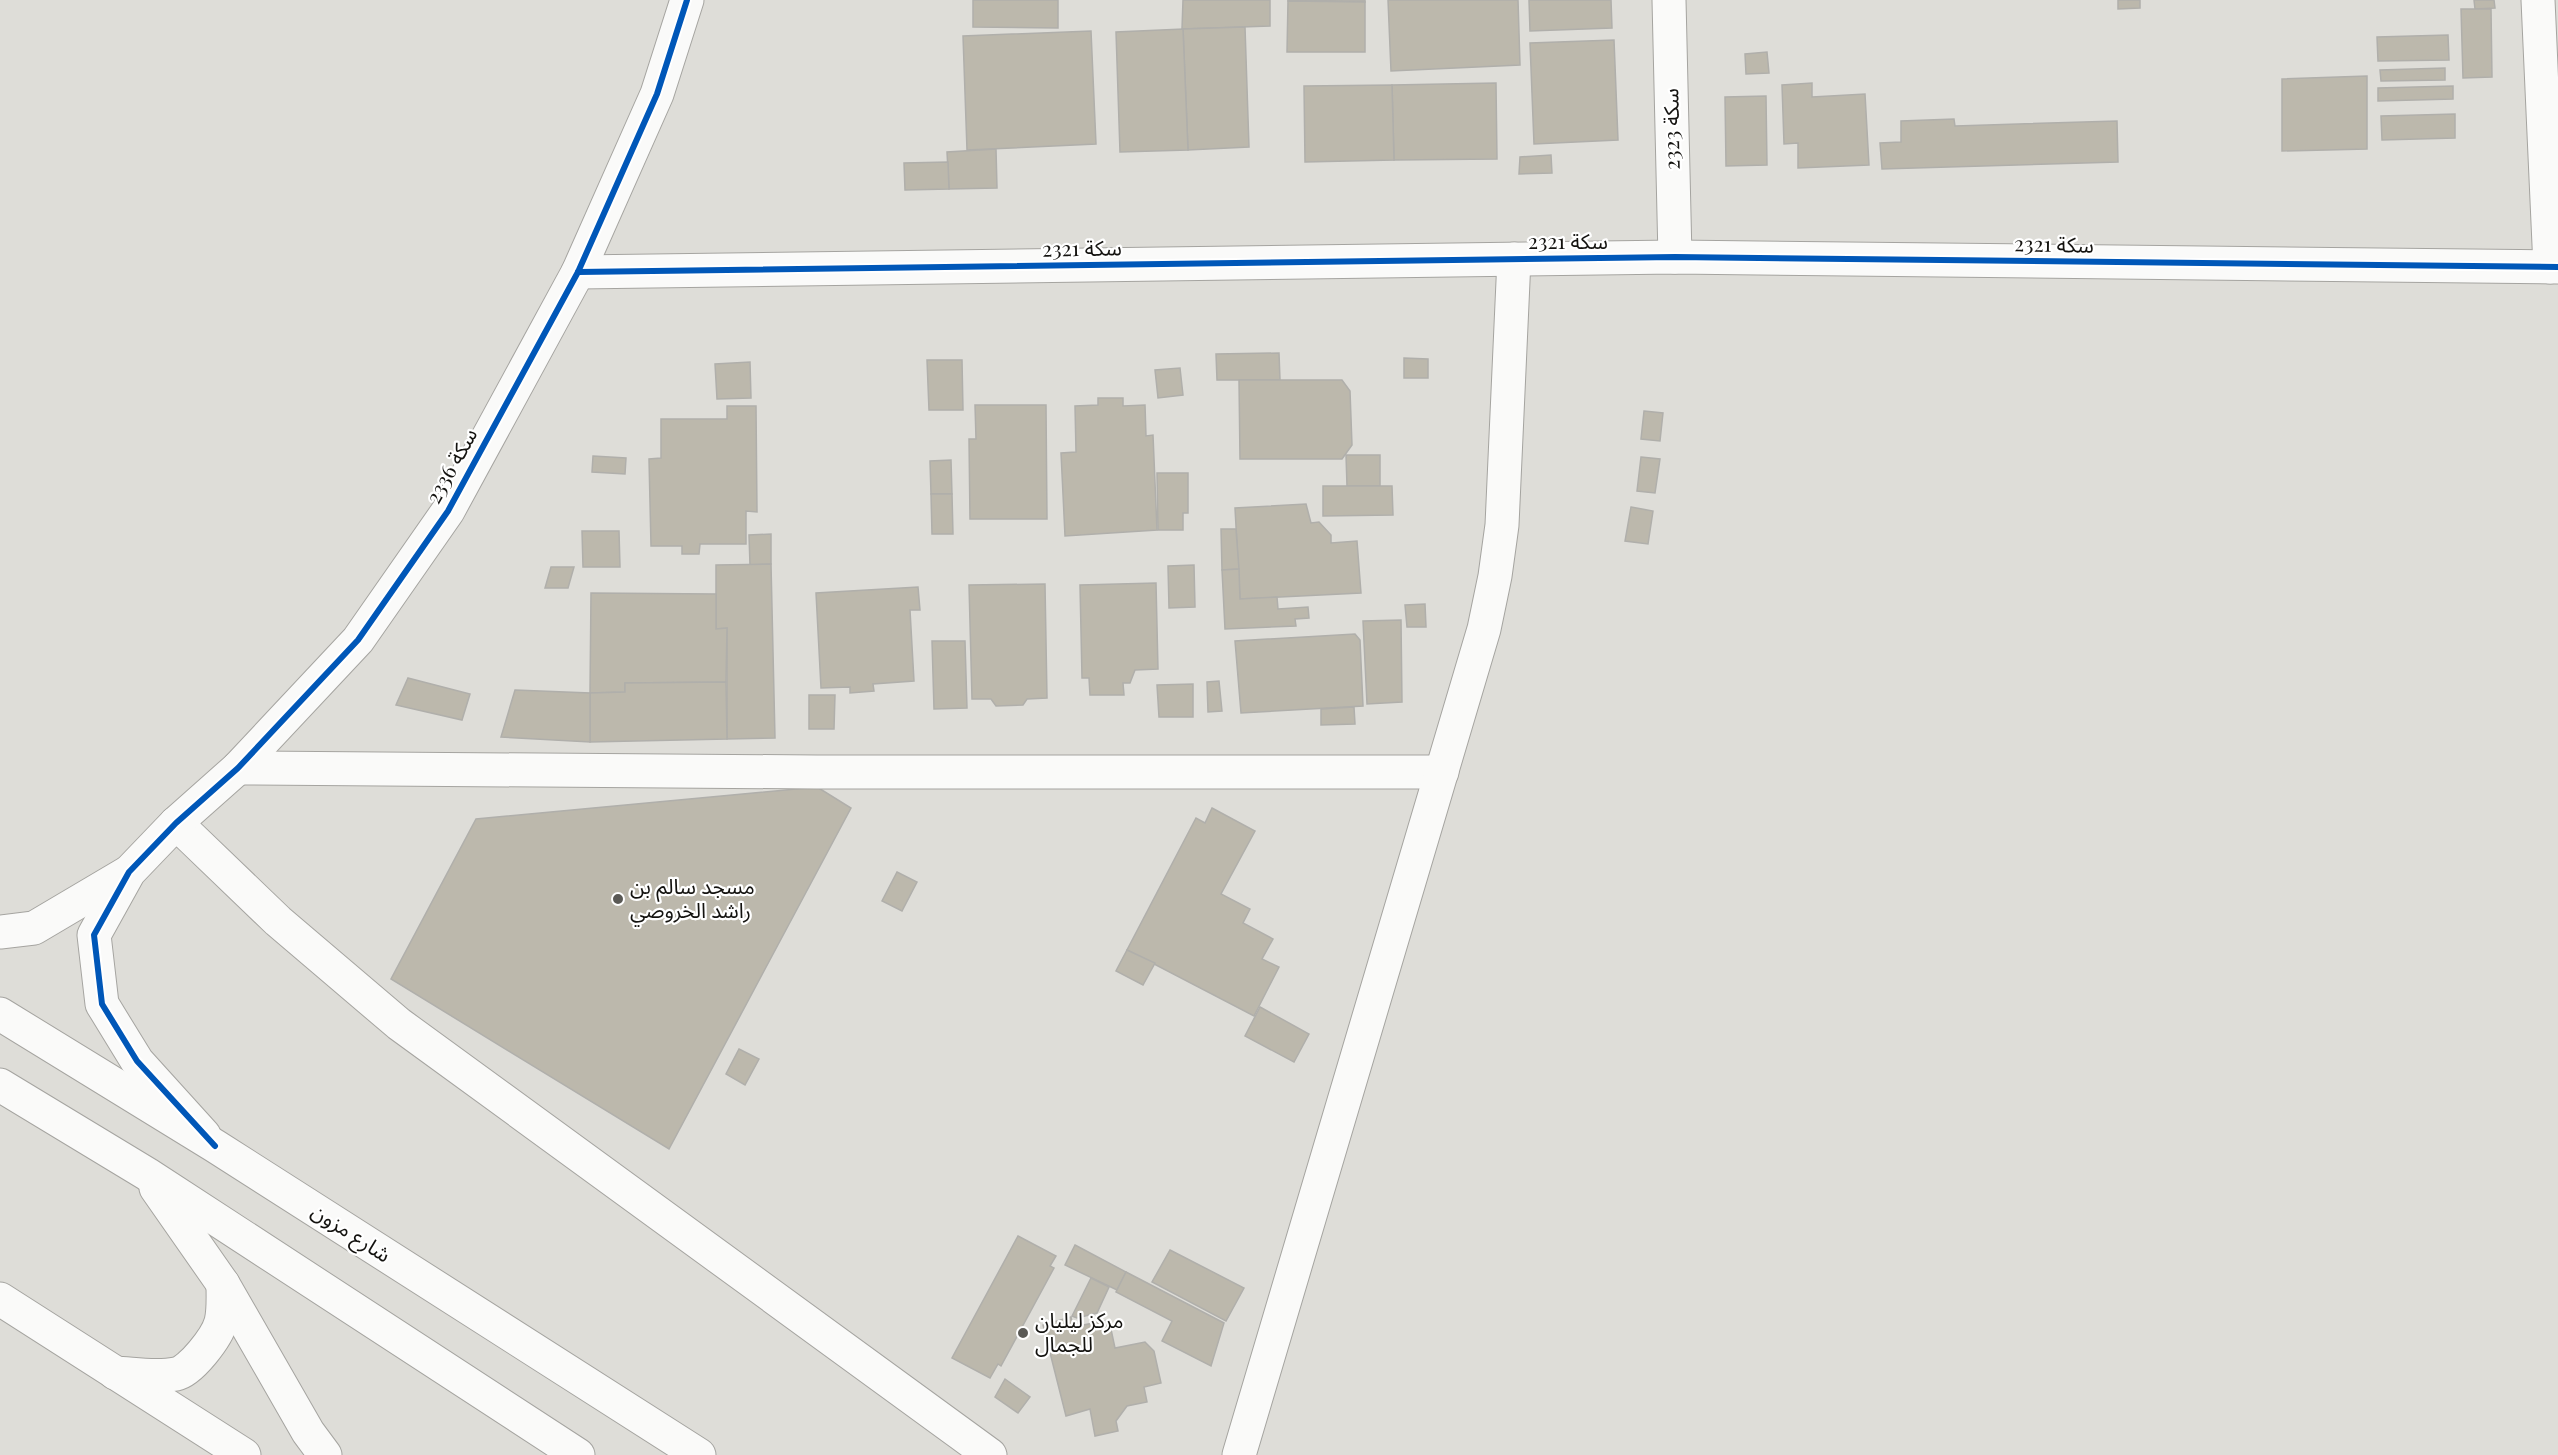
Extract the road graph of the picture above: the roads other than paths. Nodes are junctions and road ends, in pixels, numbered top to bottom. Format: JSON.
{"nodes":[{"id":1,"x":687,"y":0,"type":"edge"},
{"id":2,"x":1669,"y":0,"type":"edge"},
{"id":3,"x":2538,"y":0,"type":"edge"},
{"id":4,"x":1675,"y":258,"type":"junction"},
{"id":5,"x":1514,"y":259,"type":"junction"},
{"id":6,"x":2554,"y":267,"type":"edge"},
{"id":7,"x":578,"y":272,"type":"junction"},
{"id":8,"x":238,"y":768,"type":"junction"},
{"id":9,"x":1442,"y":772,"type":"junction"},
{"id":10,"x":176,"y":823,"type":"junction"},
{"id":11,"x":129,"y":872,"type":"junction"},
{"id":12,"x":0,"y":932,"type":"edge"},
{"id":13,"x":0,"y":1014,"type":"edge"},
{"id":14,"x":0,"y":1085,"type":"edge"},
{"id":15,"x":215,"y":1146,"type":"junction"},
{"id":16,"x":147,"y":1174,"type":"junction"},
{"id":17,"x":223,"y":1284,"type":"junction"},
{"id":18,"x":0,"y":1299,"type":"edge"},
{"id":19,"x":115,"y":1373,"type":"junction"},
{"id":20,"x":244,"y":1455,"type":"edge"},
{"id":21,"x":325,"y":1455,"type":"edge"},
{"id":22,"x":578,"y":1455,"type":"edge"},
{"id":23,"x":699,"y":1455,"type":"edge"},
{"id":24,"x":990,"y":1455,"type":"edge"},
{"id":25,"x":1239,"y":1455,"type":"edge"}],
"edges":[{"from":1,"to":7,"type":"street","name":"سكة 2336"},
{"from":2,"to":4,"type":"street","name":"سكة 2323"},
{"from":3,"to":6,"type":"street"},
{"from":4,"to":5,"type":"street","name":"سكة 2321"},
{"from":4,"to":6,"type":"street","name":"سكة 2321"},
{"from":5,"to":7,"type":"street","name":"سكة 2321"},
{"from":5,"to":9,"type":"street"},
{"from":7,"to":8,"type":"street","name":"سكة 2336"},
{"from":8,"to":9,"type":"street"},
{"from":8,"to":10,"type":"street","name":"سكة 2336"},
{"from":9,"to":25,"type":"street"},
{"from":10,"to":11,"type":"street","name":"سكة 2336"},
{"from":10,"to":24,"type":"street"},
{"from":11,"to":12,"type":"street"},
{"from":11,"to":15,"type":"street"},
{"from":13,"to":15,"type":"street","name":"شارع مزون"},
{"from":14,"to":16,"type":"street"},
{"from":15,"to":23,"type":"street","name":"شارع مزون"},
{"from":16,"to":17,"type":"street"},
{"from":16,"to":22,"type":"street"},
{"from":17,"to":19,"type":"street"},
{"from":17,"to":21,"type":"street"},
{"from":18,"to":19,"type":"street"},
{"from":19,"to":20,"type":"street"}]}
